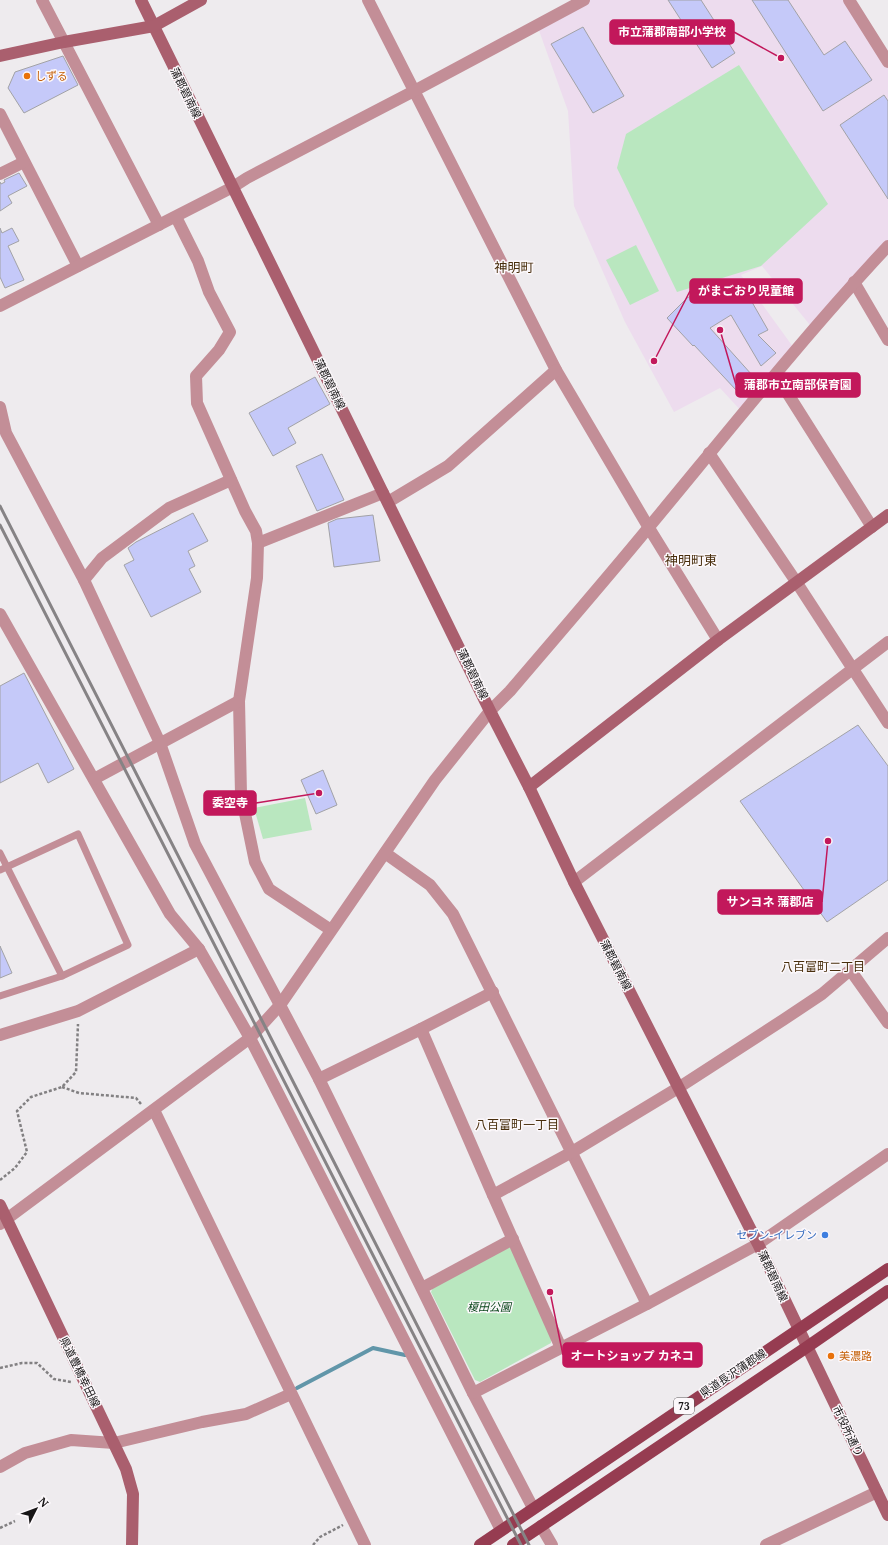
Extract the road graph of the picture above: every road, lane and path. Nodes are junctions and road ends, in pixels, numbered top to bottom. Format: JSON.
{"nodes":[{"id":1,"x":42,"y":0,"type":"edge"},
{"id":2,"x":141,"y":0,"type":"edge"},
{"id":3,"x":201,"y":0,"type":"edge"},
{"id":4,"x":368,"y":0,"type":"edge"},
{"id":5,"x":584,"y":0,"type":"edge"},
{"id":6,"x":849,"y":0,"type":"edge"},
{"id":7,"x":154,"y":26,"type":"junction"},
{"id":8,"x":64,"y":42,"type":"junction"},
{"id":9,"x":0,"y":56,"type":"edge"},
{"id":10,"x":888,"y":62,"type":"edge"},
{"id":11,"x":414,"y":91,"type":"junction"},
{"id":12,"x":0,"y":114,"type":"edge"},
{"id":13,"x":24,"y":162,"type":"junction"},
{"id":14,"x":0,"y":174,"type":"edge"},
{"id":15,"x":233,"y":187,"type":"junction"},
{"id":16,"x":176,"y":217,"type":"junction"},
{"id":17,"x":159,"y":225,"type":"junction"},
{"id":18,"x":888,"y":246,"type":"edge"},
{"id":19,"x":78,"y":266,"type":"junction"},
{"id":20,"x":854,"y":282,"type":"junction"},
{"id":21,"x":0,"y":306,"type":"edge"},
{"id":22,"x":888,"y":340,"type":"edge"},
{"id":23,"x":556,"y":370,"type":"junction"},
{"id":24,"x":776,"y":374,"type":"junction"},
{"id":25,"x":0,"y":407,"type":"edge"},
{"id":26,"x":710,"y":453,"type":"junction"},
{"id":27,"x":232,"y":480,"type":"junction"},
{"id":28,"x":386,"y":497,"type":"junction"},
{"id":29,"x":888,"y":515,"type":"edge"},
{"id":30,"x":872,"y":527,"type":"junction"},
{"id":31,"x":649,"y":528,"type":"junction"},
{"id":32,"x":258,"y":543,"type":"junction"},
{"id":33,"x":84,"y":580,"type":"junction"},
{"id":34,"x":797,"y":583,"type":"junction"},
{"id":35,"x":0,"y":614,"type":"edge"},
{"id":36,"x":718,"y":640,"type":"junction"},
{"id":37,"x":888,"y":642,"type":"edge"},
{"id":38,"x":852,"y":669,"type":"junction"},
{"id":39,"x":239,"y":701,"type":"junction"},
{"id":40,"x":490,"y":711,"type":"junction"},
{"id":41,"x":888,"y":723,"type":"edge"},
{"id":42,"x":160,"y":743,"type":"junction"},
{"id":43,"x":94,"y":779,"type":"junction"},
{"id":44,"x":529,"y":786,"type":"junction"},
{"id":45,"x":0,"y":853,"type":"edge"},
{"id":46,"x":385,"y":853,"type":"junction"},
{"id":47,"x":4,"y":868,"type":"edge"},
{"id":48,"x":574,"y":882,"type":"junction"},
{"id":49,"x":331,"y":930,"type":"junction"},
{"id":50,"x":888,"y":938,"type":"edge"},
{"id":51,"x":199,"y":949,"type":"junction"},
{"id":52,"x":851,"y":971,"type":"junction"},
{"id":53,"x":62,"y":976,"type":"junction"},
{"id":54,"x":493,"y":992,"type":"junction"},
{"id":55,"x":0,"y":996,"type":"edge"},
{"id":56,"x":280,"y":1005,"type":"junction"},
{"id":57,"x":78,"y":1011,"type":"junction"},
{"id":58,"x":888,"y":1022,"type":"edge"},
{"id":59,"x":421,"y":1030,"type":"junction"},
{"id":60,"x":0,"y":1035,"type":"edge"},
{"id":61,"x":250,"y":1038,"type":"junction"},
{"id":62,"x":318,"y":1079,"type":"junction"},
{"id":63,"x":62,"y":1087,"type":"junction"},
{"id":64,"x":678,"y":1088,"type":"junction"},
{"id":65,"x":151,"y":1112,"type":"junction"},
{"id":66,"x":572,"y":1152,"type":"junction"},
{"id":67,"x":888,"y":1154,"type":"edge"},
{"id":68,"x":0,"y":1180,"type":"edge"},
{"id":69,"x":493,"y":1195,"type":"junction"},
{"id":70,"x":0,"y":1205,"type":"edge"},
{"id":71,"x":3,"y":1221,"type":"edge"},
{"id":72,"x":513,"y":1239,"type":"junction"},
{"id":73,"x":758,"y":1244,"type":"junction"},
{"id":74,"x":888,"y":1269,"type":"edge"},
{"id":75,"x":422,"y":1288,"type":"junction"},
{"id":76,"x":888,"y":1291,"type":"edge"},
{"id":77,"x":647,"y":1304,"type":"junction"},
{"id":78,"x":798,"y":1329,"type":"junction"},
{"id":79,"x":561,"y":1348,"type":"junction"},
{"id":80,"x":808,"y":1348,"type":"junction"},
{"id":81,"x":0,"y":1368,"type":"edge"},
{"id":82,"x":86,"y":1384,"type":"junction"},
{"id":83,"x":473,"y":1393,"type":"junction"},
{"id":84,"x":292,"y":1394,"type":"junction"},
{"id":85,"x":114,"y":1443,"type":"junction"},
{"id":86,"x":0,"y":1467,"type":"edge"},
{"id":87,"x":877,"y":1492,"type":"junction"},
{"id":88,"x":533,"y":1508,"type":"junction"},
{"id":89,"x":888,"y":1514,"type":"edge"},
{"id":90,"x":352,"y":1520,"type":"junction"},
{"id":91,"x":15,"y":1521,"type":"dead end"},
{"id":92,"x":541,"y":1526,"type":"junction"},
{"id":93,"x":0,"y":1528,"type":"edge"},
{"id":94,"x":501,"y":1530,"type":"junction"},
{"id":95,"x":789,"y":1540,"type":"edge"},
{"id":96,"x":132,"y":1545,"type":"edge"},
{"id":97,"x":313,"y":1545,"type":"edge"},
{"id":98,"x":365,"y":1545,"type":"edge"},
{"id":99,"x":480,"y":1545,"type":"edge"},
{"id":100,"x":513,"y":1545,"type":"edge"},
{"id":101,"x":552,"y":1545,"type":"edge"},
{"id":102,"x":766,"y":1545,"type":"edge"}],
"edges":[{"from":1,"to":8,"type":"street"},
{"from":2,"to":7,"type":"main road","name":"蒲郡碧南線"},
{"from":3,"to":7,"type":"main road"},
{"from":4,"to":11,"type":"street"},
{"from":5,"to":11,"type":"street"},
{"from":6,"to":10,"type":"street"},
{"from":7,"to":8,"type":"main road"},
{"from":7,"to":15,"type":"main road","name":"蒲郡碧南線"},
{"from":8,"to":9,"type":"main road"},
{"from":8,"to":17,"type":"street"},
{"from":11,"to":15,"type":"street"},
{"from":11,"to":23,"type":"street"},
{"from":12,"to":13,"type":"street"},
{"from":13,"to":14,"type":"street"},
{"from":13,"to":19,"type":"street"},
{"from":15,"to":16,"type":"street"},
{"from":15,"to":28,"type":"main road","name":"蒲郡碧南線"},
{"from":16,"to":17,"type":"street"},
{"from":16,"to":27,"type":"street"},
{"from":17,"to":19,"type":"street"},
{"from":18,"to":20,"type":"street"},
{"from":19,"to":21,"type":"street"},
{"from":20,"to":22,"type":"street"},
{"from":20,"to":24,"type":"street"},
{"from":23,"to":28,"type":"street"},
{"from":23,"to":31,"type":"street"},
{"from":24,"to":26,"type":"street"},
{"from":24,"to":30,"type":"street"},
{"from":25,"to":33,"type":"street"},
{"from":26,"to":31,"type":"street"},
{"from":26,"to":34,"type":"street"},
{"from":27,"to":32,"type":"street"},
{"from":27,"to":33,"type":"street"},
{"from":28,"to":32,"type":"street"},
{"from":28,"to":40,"type":"main road","name":"蒲郡碧南線"},
{"from":29,"to":30,"type":"main road"},
{"from":30,"to":34,"type":"main road"},
{"from":31,"to":36,"type":"street"},
{"from":31,"to":40,"type":"street"},
{"from":32,"to":39,"type":"street"},
{"from":33,"to":42,"type":"street"},
{"from":34,"to":36,"type":"main road"},
{"from":34,"to":38,"type":"street"},
{"from":35,"to":43,"type":"street"},
{"from":36,"to":44,"type":"main road"},
{"from":37,"to":38,"type":"street"},
{"from":38,"to":41,"type":"street"},
{"from":38,"to":48,"type":"street"},
{"from":39,"to":42,"type":"street"},
{"from":39,"to":49,"type":"street"},
{"from":40,"to":44,"type":"main road","name":"蒲郡碧南線"},
{"from":40,"to":46,"type":"street"},
{"from":42,"to":43,"type":"street"},
{"from":42,"to":56,"type":"street"},
{"from":43,"to":51,"type":"street"},
{"from":44,"to":48,"type":"main road","name":"蒲郡碧南線"},
{"from":45,"to":47,"type":"lane"},
{"from":46,"to":49,"type":"street"},
{"from":46,"to":54,"type":"street"},
{"from":47,"to":53,"type":"lane"},
{"from":47,"to":53,"type":"lane"},
{"from":48,"to":64,"type":"main road","name":"蒲郡碧南線"},
{"from":49,"to":56,"type":"street"},
{"from":50,"to":52,"type":"street"},
{"from":51,"to":57,"type":"street"},
{"from":51,"to":61,"type":"street"},
{"from":52,"to":58,"type":"street"},
{"from":52,"to":64,"type":"street"},
{"from":53,"to":55,"type":"lane"},
{"from":54,"to":59,"type":"street"},
{"from":54,"to":66,"type":"street"},
{"from":56,"to":61,"type":"street"},
{"from":56,"to":62,"type":"street"},
{"from":57,"to":60,"type":"street"},
{"from":57,"to":63,"type":"path"},
{"from":59,"to":62,"type":"street"},
{"from":59,"to":69,"type":"street"},
{"from":61,"to":65,"type":"street"},
{"from":61,"to":94,"type":"street"},
{"from":62,"to":75,"type":"street"},
{"from":63,"to":65,"type":"path"},
{"from":63,"to":68,"type":"path"},
{"from":64,"to":66,"type":"street"},
{"from":64,"to":73,"type":"main road","name":"蒲郡碧南線"},
{"from":65,"to":71,"type":"street"},
{"from":65,"to":84,"type":"street"},
{"from":66,"to":69,"type":"street"},
{"from":66,"to":77,"type":"street"},
{"from":67,"to":73,"type":"street"},
{"from":69,"to":72,"type":"street"},
{"from":70,"to":71,"type":"main road","name":"県道豊橋幸田線"},
{"from":71,"to":82,"type":"main road","name":"県道豊橋幸田線"},
{"from":72,"to":75,"type":"street"},
{"from":72,"to":79,"type":"street"},
{"from":73,"to":77,"type":"street"},
{"from":73,"to":78,"type":"main road","name":"蒲郡碧南線"},
{"from":74,"to":78,"type":"main road","name":"県道長沢蒲郡線","number":"73"},
{"from":75,"to":83,"type":"street"},
{"from":76,"to":80,"type":"main road","name":"県道長沢蒲郡線","number":"73"},
{"from":77,"to":79,"type":"street"},
{"from":78,"to":80,"type":"main road","name":"蒲郡碧南線"},
{"from":78,"to":88,"type":"main road","name":"県道長沢蒲郡線","number":"73"},
{"from":79,"to":83,"type":"street"},
{"from":80,"to":87,"type":"main road","name":"市役所通り"},
{"from":80,"to":92,"type":"main road","name":"県道長沢蒲郡線","number":"73"},
{"from":81,"to":82,"type":"path"},
{"from":82,"to":85,"type":"main road","name":"県道豊橋幸田線"},
{"from":83,"to":88,"type":"street"},
{"from":84,"to":85,"type":"street"},
{"from":84,"to":90,"type":"street"},
{"from":85,"to":86,"type":"street"},
{"from":85,"to":96,"type":"main road","name":"県道豊橋幸田線"},
{"from":87,"to":89,"type":"main road","name":"市役所通り"},
{"from":87,"to":95,"type":"street"},
{"from":88,"to":94,"type":"main road","name":"県道長沢蒲郡線","number":"73"},
{"from":90,"to":97,"type":"path"},
{"from":90,"to":98,"type":"street"},
{"from":91,"to":93,"type":"path"},
{"from":92,"to":100,"type":"main road","name":"県道長沢蒲郡線","number":"73"},
{"from":92,"to":101,"type":"street"},
{"from":94,"to":99,"type":"main road","name":"県道長沢蒲郡線","number":"73"},
{"from":95,"to":102,"type":"street"}]}
